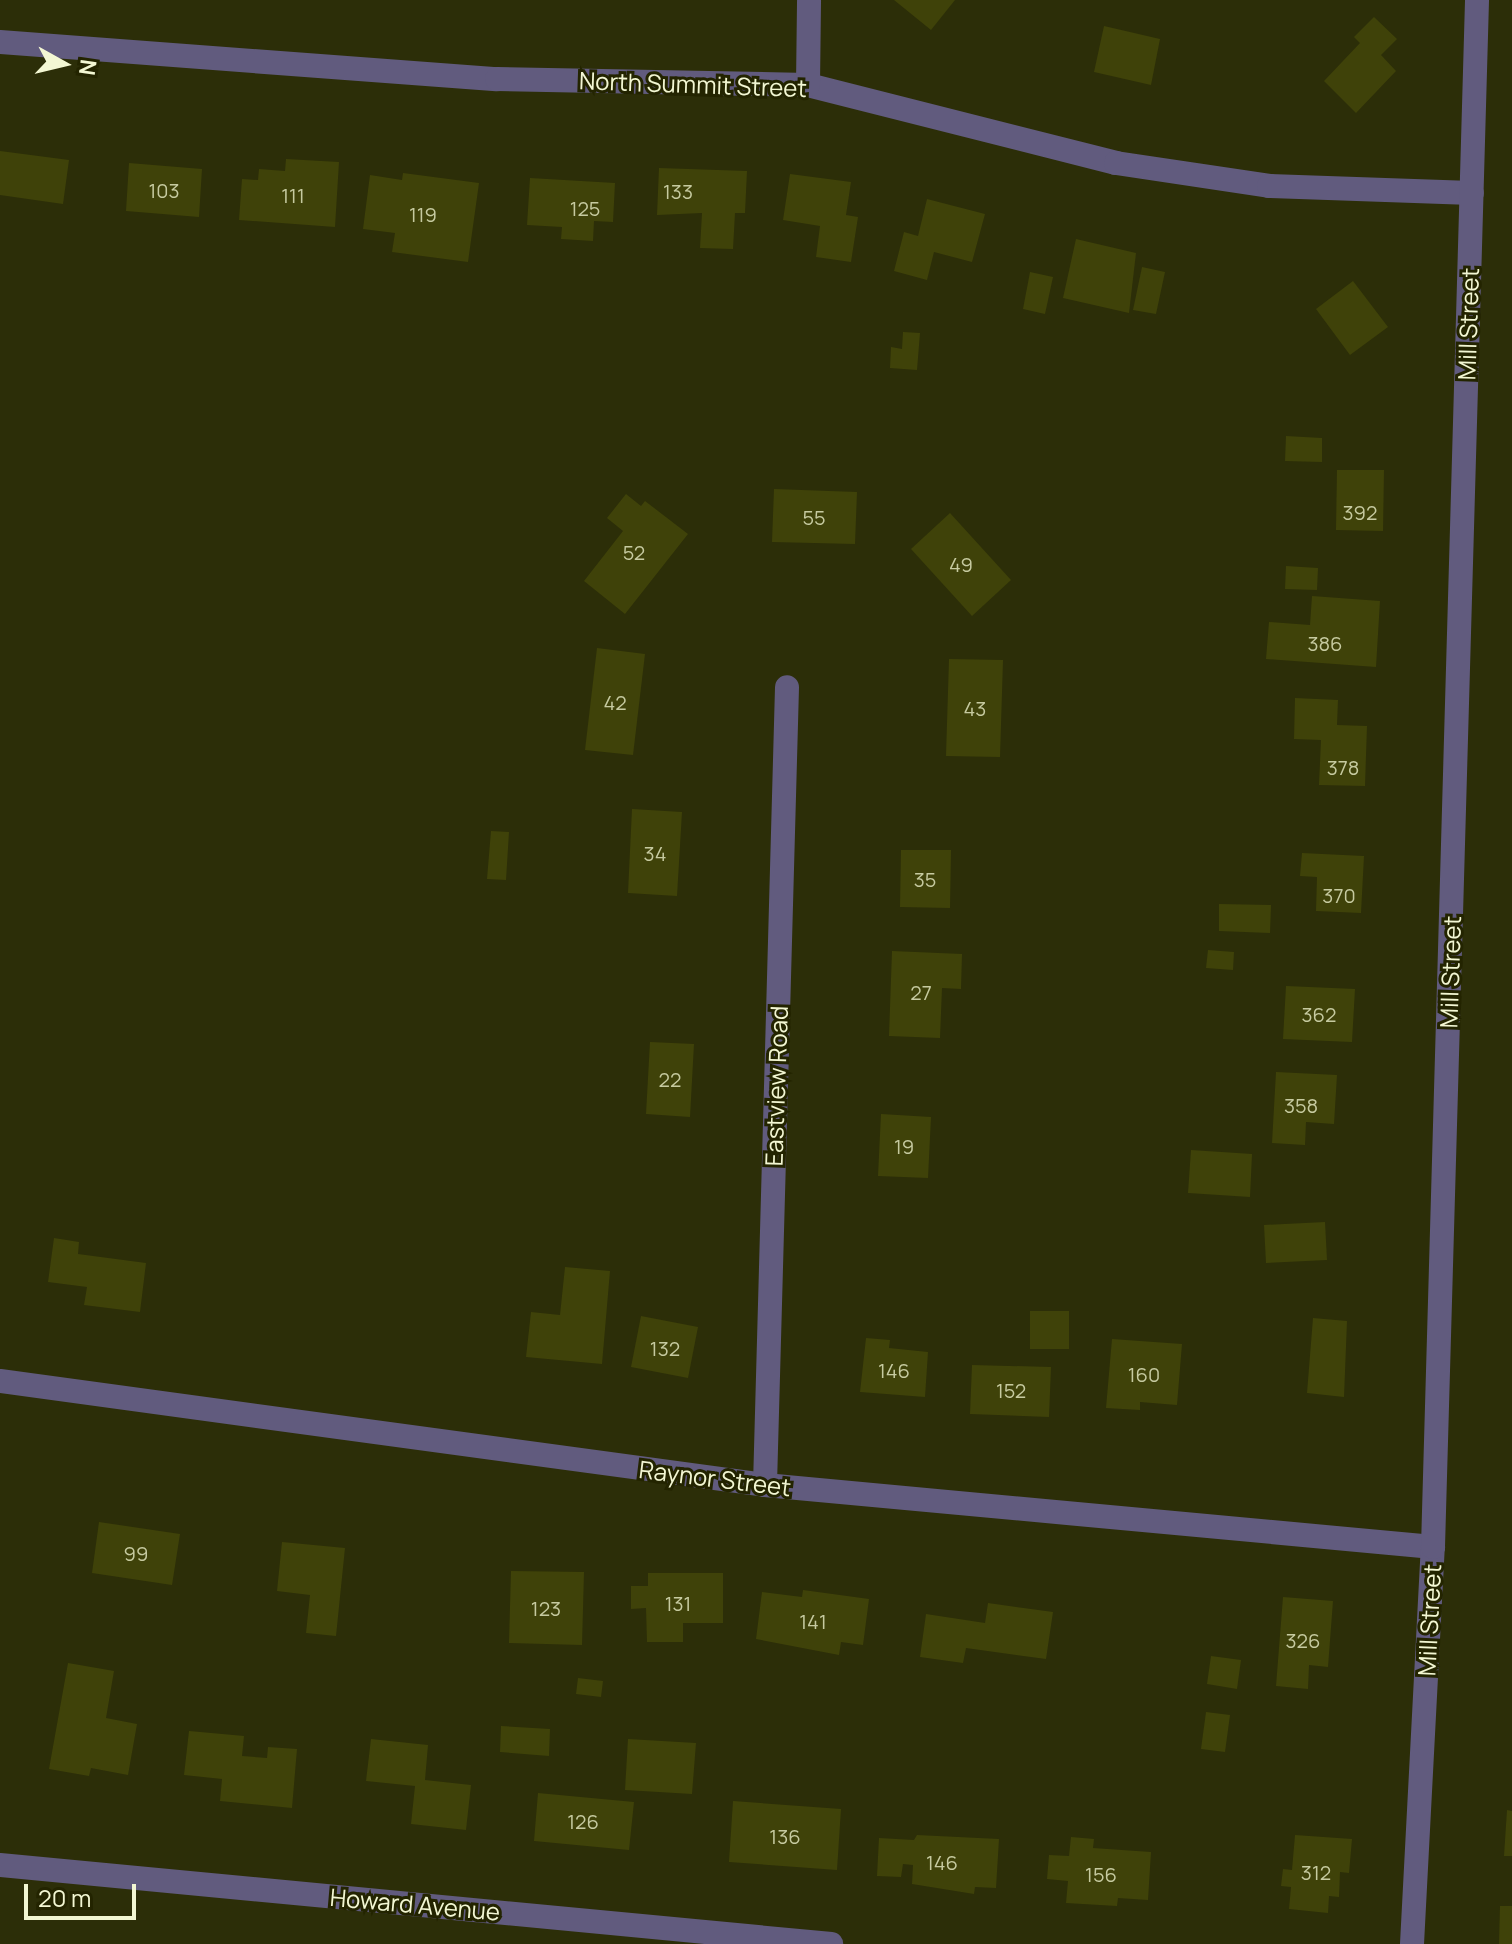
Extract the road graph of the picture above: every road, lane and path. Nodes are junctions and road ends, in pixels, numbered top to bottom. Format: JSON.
{"nodes":[{"id":1,"x":809,"y":0,"type":"edge"},
{"id":2,"x":1477,"y":0,"type":"edge"},
{"id":3,"x":0,"y":42,"type":"edge"},
{"id":4,"x":808,"y":85,"type":"junction"},
{"id":5,"x":1472,"y":193,"type":"junction"},
{"id":6,"x":787,"y":687,"type":"dead end"},
{"id":7,"x":0,"y":1381,"type":"edge"},
{"id":8,"x":765,"y":1485,"type":"junction"},
{"id":9,"x":1433,"y":1547,"type":"junction"},
{"id":10,"x":0,"y":1865,"type":"edge"},
{"id":11,"x":831,"y":1944,"type":"edge"},
{"id":12,"x":1412,"y":1944,"type":"edge"}],
"edges":[{"from":1,"to":4,"type":"street"},
{"from":2,"to":5,"type":"street","name":"Mill Street"},
{"from":3,"to":4,"type":"street","name":"North Summit Street"},
{"from":4,"to":5,"type":"street","name":"North Summit Street"},
{"from":5,"to":9,"type":"street","name":"Mill Street"},
{"from":6,"to":8,"type":"street","name":"Eastview Road"},
{"from":7,"to":8,"type":"street","name":"Raynor Street"},
{"from":8,"to":9,"type":"street","name":"Raynor Street"},
{"from":9,"to":12,"type":"street","name":"Mill Street"},
{"from":10,"to":11,"type":"street","name":"Howard Avenue"}]}
